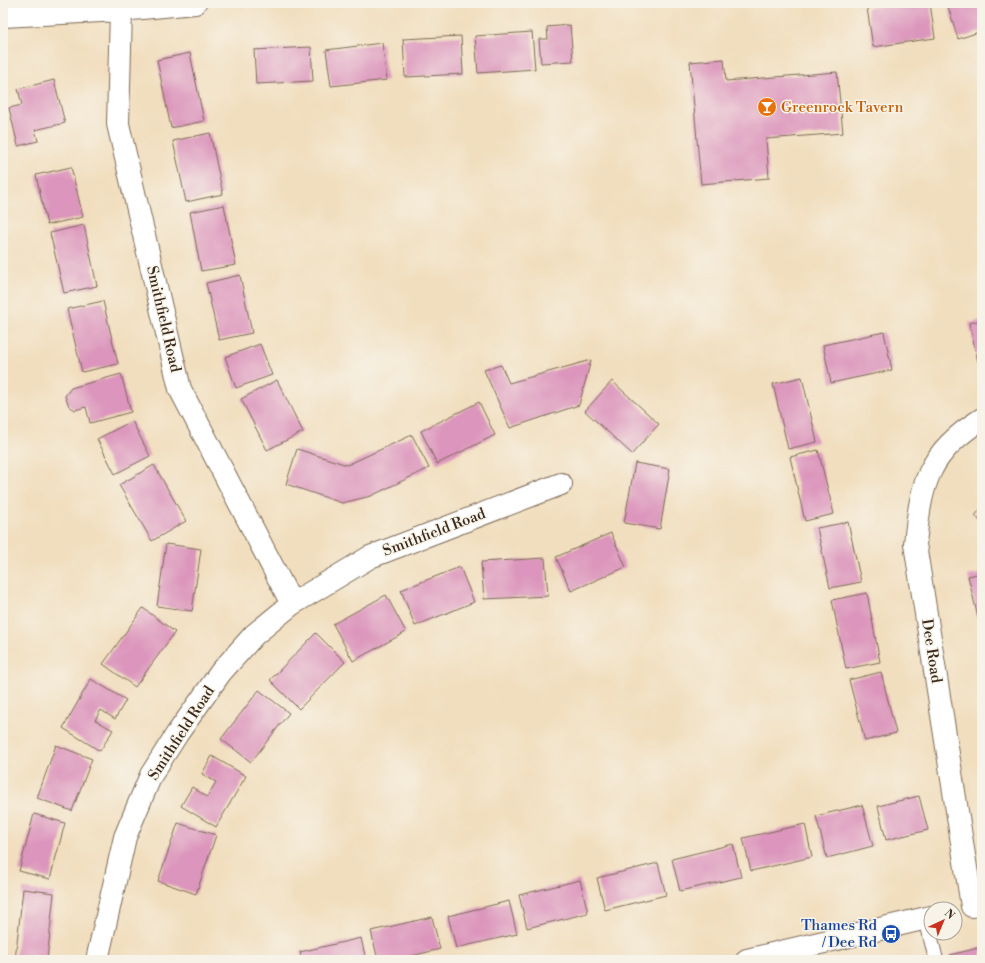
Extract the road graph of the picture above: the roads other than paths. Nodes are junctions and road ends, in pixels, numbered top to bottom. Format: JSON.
{"nodes":[{"id":1,"x":195,"y":3,"type":"edge"},
{"id":2,"x":121,"y":10,"type":"junction"},
{"id":3,"x":3,"y":16,"type":"edge"},
{"id":4,"x":982,"y":419,"type":"edge"},
{"id":5,"x":561,"y":484,"type":"dead end"},
{"id":6,"x":292,"y":604,"type":"junction"},
{"id":7,"x":970,"y":907,"type":"edge"},
{"id":8,"x":923,"y":918,"type":"edge"},
{"id":9,"x":932,"y":941,"type":"edge"},
{"id":10,"x":98,"y":960,"type":"edge"},
{"id":11,"x":747,"y":960,"type":"edge"},
{"id":12,"x":936,"y":960,"type":"edge"}],
"edges":[{"from":1,"to":2,"type":"street"},
{"from":2,"to":3,"type":"street"},
{"from":2,"to":6,"type":"street","name":"Smithfield Road"},
{"from":4,"to":7,"type":"street","name":"Dee Road"},
{"from":5,"to":6,"type":"street","name":"Smithfield Road"},
{"from":6,"to":10,"type":"street","name":"Smithfield Road"},
{"from":8,"to":11,"type":"street"},
{"from":9,"to":12,"type":"lane"}]}
